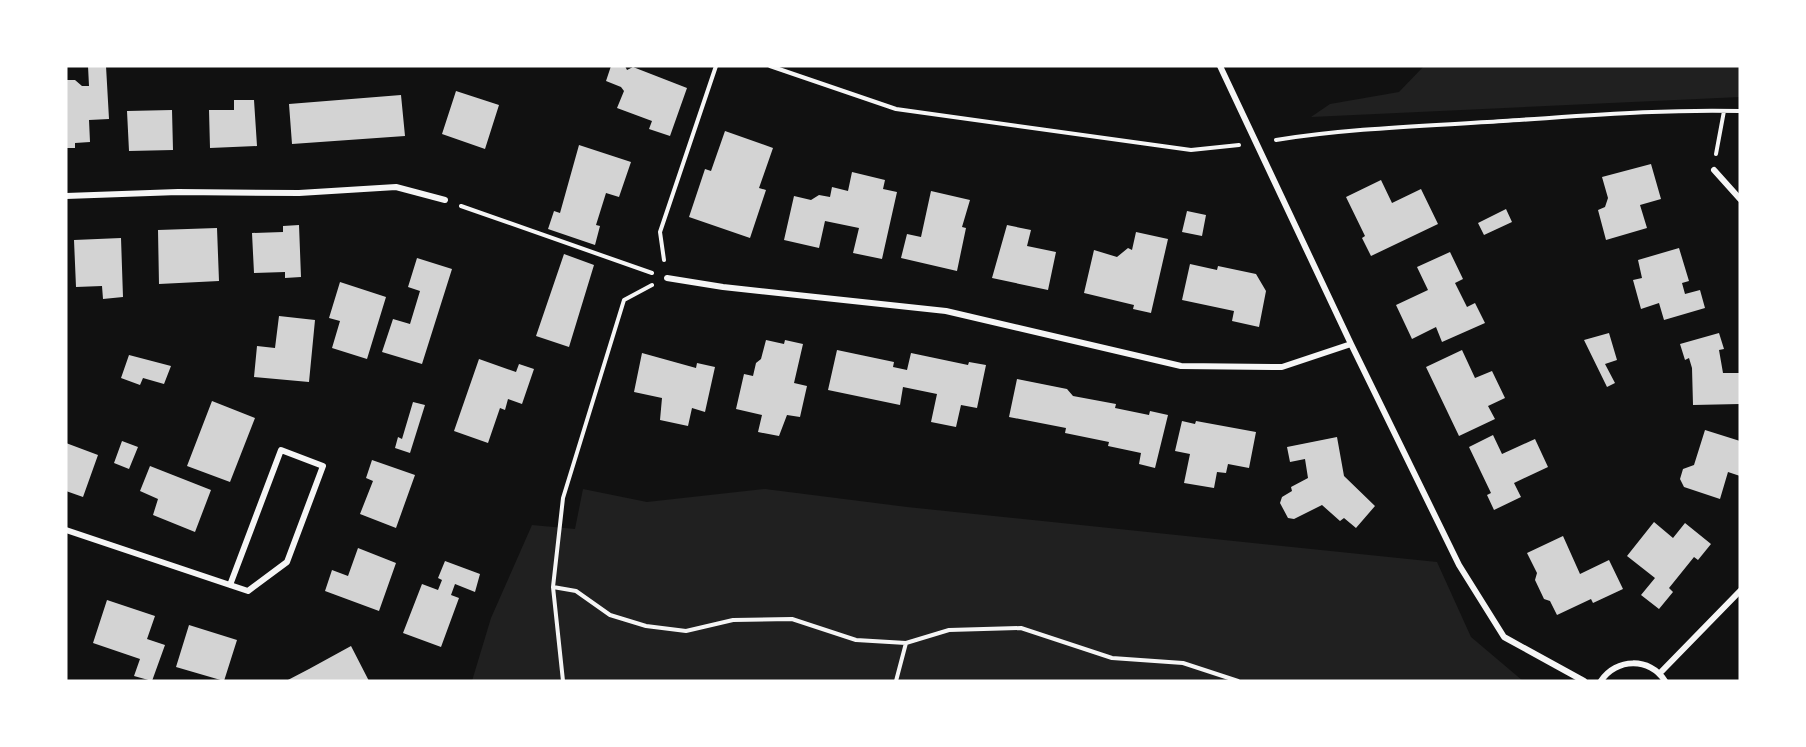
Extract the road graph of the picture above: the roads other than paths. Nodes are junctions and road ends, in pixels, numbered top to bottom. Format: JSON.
{"nodes":[{"id":1,"x":1220,"y":66,"type":"edge"},
{"id":2,"x":1714,"y":170,"type":"road end"},
{"id":3,"x":66,"y":196,"type":"edge"},
{"id":4,"x":1740,"y":199,"type":"edge"},
{"id":5,"x":445,"y":200,"type":"road end"},
{"id":6,"x":667,"y":278,"type":"road end"},
{"id":7,"x":1351,"y":344,"type":"junction"},
{"id":8,"x":66,"y":530,"type":"edge"},
{"id":9,"x":230,"y":585,"type":"junction"},
{"id":10,"x":1740,"y":591,"type":"edge"},
{"id":11,"x":1660,"y":673,"type":"junction"},
{"id":12,"x":1584,"y":681,"type":"edge"},
{"id":13,"x":1601,"y":681,"type":"edge"},
{"id":14,"x":1665,"y":681,"type":"edge"}],
"edges":[{"from":1,"to":7,"type":"street"},
{"from":2,"to":4,"type":"street"},
{"from":3,"to":5,"type":"street"},
{"from":6,"to":7,"type":"street"},
{"from":7,"to":12,"type":"street"},
{"from":8,"to":9,"type":"street"},
{"from":9,"to":9,"type":"street"},
{"from":10,"to":11,"type":"street"},
{"from":11,"to":13,"type":"street"},
{"from":11,"to":14,"type":"street"}]}
